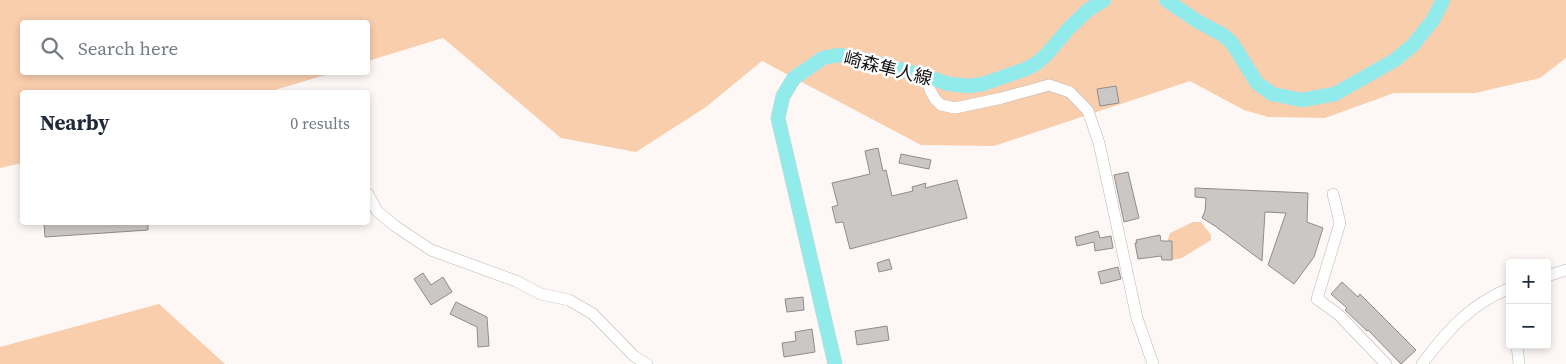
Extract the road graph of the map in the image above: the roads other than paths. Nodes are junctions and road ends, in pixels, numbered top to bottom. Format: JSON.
{"nodes":[{"id":1,"x":1104,"y":0,"type":"edge"},
{"id":2,"x":1166,"y":0,"type":"edge"},
{"id":3,"x":1444,"y":0,"type":"edge"},
{"id":4,"x":928,"y":77,"type":"junction"},
{"id":5,"x":1333,"y":194,"type":"dead end"},
{"id":6,"x":370,"y":198,"type":"edge"},
{"id":7,"x":1566,"y":270,"type":"edge"},
{"id":8,"x":1551,"y":275,"type":"edge"},
{"id":9,"x":1506,"y":293,"type":"edge"},
{"id":10,"x":1517,"y":349,"type":"edge"},
{"id":11,"x":647,"y":364,"type":"edge"},
{"id":12,"x":835,"y":364,"type":"edge"},
{"id":13,"x":1153,"y":364,"type":"edge"},
{"id":14,"x":1386,"y":364,"type":"edge"},
{"id":15,"x":1422,"y":364,"type":"edge"},
{"id":16,"x":1519,"y":364,"type":"edge"}],
"edges":[{"from":1,"to":4,"type":"main road","name":"崎森隼人線"},
{"from":2,"to":3,"type":"main road"},
{"from":4,"to":12,"type":"main road","name":"崎森隼人線"},
{"from":4,"to":13,"type":"street"},
{"from":5,"to":14,"type":"street"},
{"from":6,"to":11,"type":"street"},
{"from":7,"to":8,"type":"street"},
{"from":9,"to":15,"type":"street"},
{"from":10,"to":16,"type":"street"}]}
